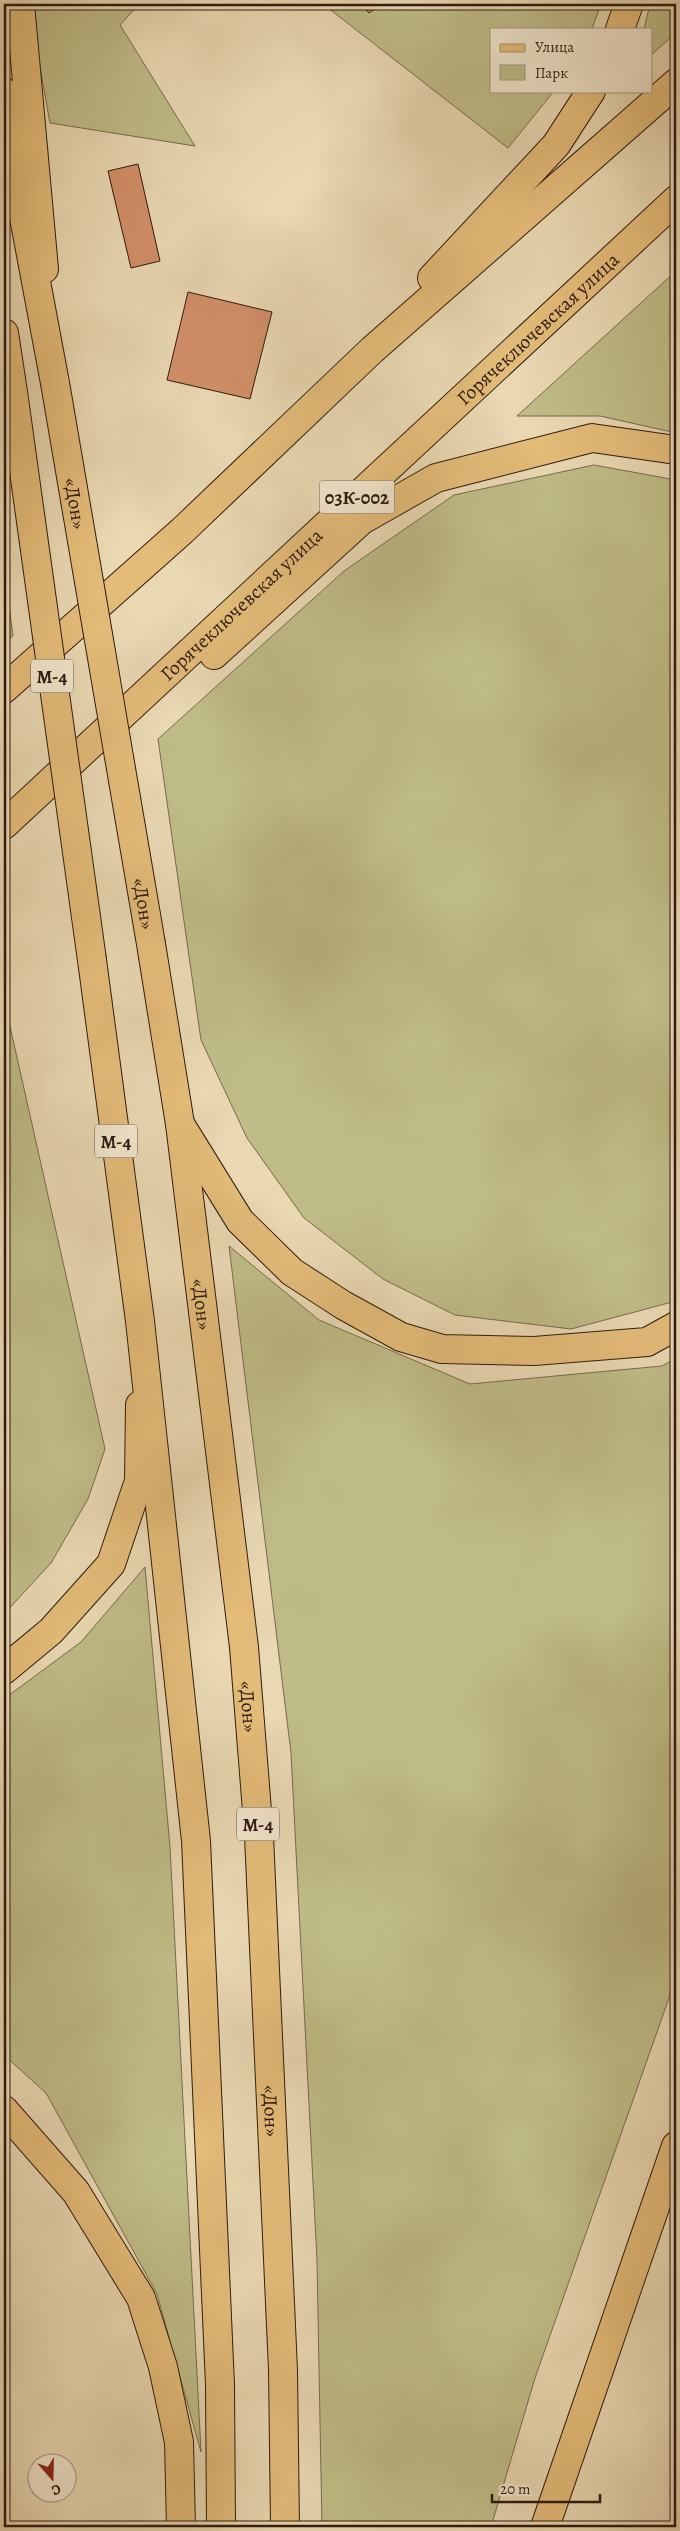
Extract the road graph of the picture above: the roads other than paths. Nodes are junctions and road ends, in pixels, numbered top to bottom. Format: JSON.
{"nodes":[{"id":1,"x":20,"y":4,"type":"edge"},
{"id":2,"x":629,"y":4,"type":"edge"},
{"id":3,"x":620,"y":28,"type":"edge"},
{"id":4,"x":676,"y":83,"type":"edge"},
{"id":5,"x":4,"y":92,"type":"edge"},
{"id":6,"x":590,"y":92,"type":"edge"},
{"id":7,"x":676,"y":200,"type":"edge"},
{"id":8,"x":4,"y":333,"type":"edge"},
{"id":9,"x":372,"y":350,"type":"junction"},
{"id":10,"x":49,"y":355,"type":"junction"},
{"id":11,"x":8,"y":382,"type":"edge"},
{"id":12,"x":281,"y":437,"type":"junction"},
{"id":13,"x":676,"y":450,"type":"edge"},
{"id":14,"x":4,"y":664,"type":"edge"},
{"id":15,"x":4,"y":689,"type":"edge"},
{"id":16,"x":4,"y":824,"type":"edge"},
{"id":17,"x":4,"y":839,"type":"edge"},
{"id":18,"x":180,"y":1124,"type":"junction"},
{"id":19,"x":140,"y":1322,"type":"junction"},
{"id":20,"x":676,"y":1326,"type":"edge"},
{"id":21,"x":4,"y":1670,"type":"edge"},
{"id":22,"x":4,"y":2110,"type":"edge"},
{"id":23,"x":676,"y":2146,"type":"edge"},
{"id":24,"x":181,"y":2527,"type":"edge"},
{"id":25,"x":222,"y":2527,"type":"edge"},
{"id":26,"x":285,"y":2527,"type":"edge"},
{"id":27,"x":545,"y":2527,"type":"edge"}],
"edges":[{"from":1,"to":10,"type":"main road"},
{"from":2,"to":3,"type":"main road"},
{"from":4,"to":9,"type":"main road"},
{"from":5,"to":10,"type":"main road","name":"«Дон»","number":"М-4"},
{"from":6,"to":9,"type":"main road"},
{"from":7,"to":16,"type":"main road","name":"Горячеключевская улица","number":"03К-002"},
{"from":8,"to":11,"type":"main road","number":"М-4"},
{"from":9,"to":12,"type":"main road"},
{"from":10,"to":18,"type":"main road","name":"«Дон»","number":"М-4","bridge":true},
{"from":11,"to":19,"type":"main road","number":"М-4","bridge":true},
{"from":12,"to":14,"type":"main road"},
{"from":12,"to":15,"type":"main road"},
{"from":13,"to":17,"type":"main road"},
{"from":18,"to":20,"type":"main road"},
{"from":18,"to":26,"type":"main road","name":"«Дон»","number":"М-4"},
{"from":19,"to":21,"type":"main road"},
{"from":19,"to":25,"type":"main road","number":"М-4"},
{"from":22,"to":24,"type":"main road"},
{"from":23,"to":27,"type":"main road"}]}
